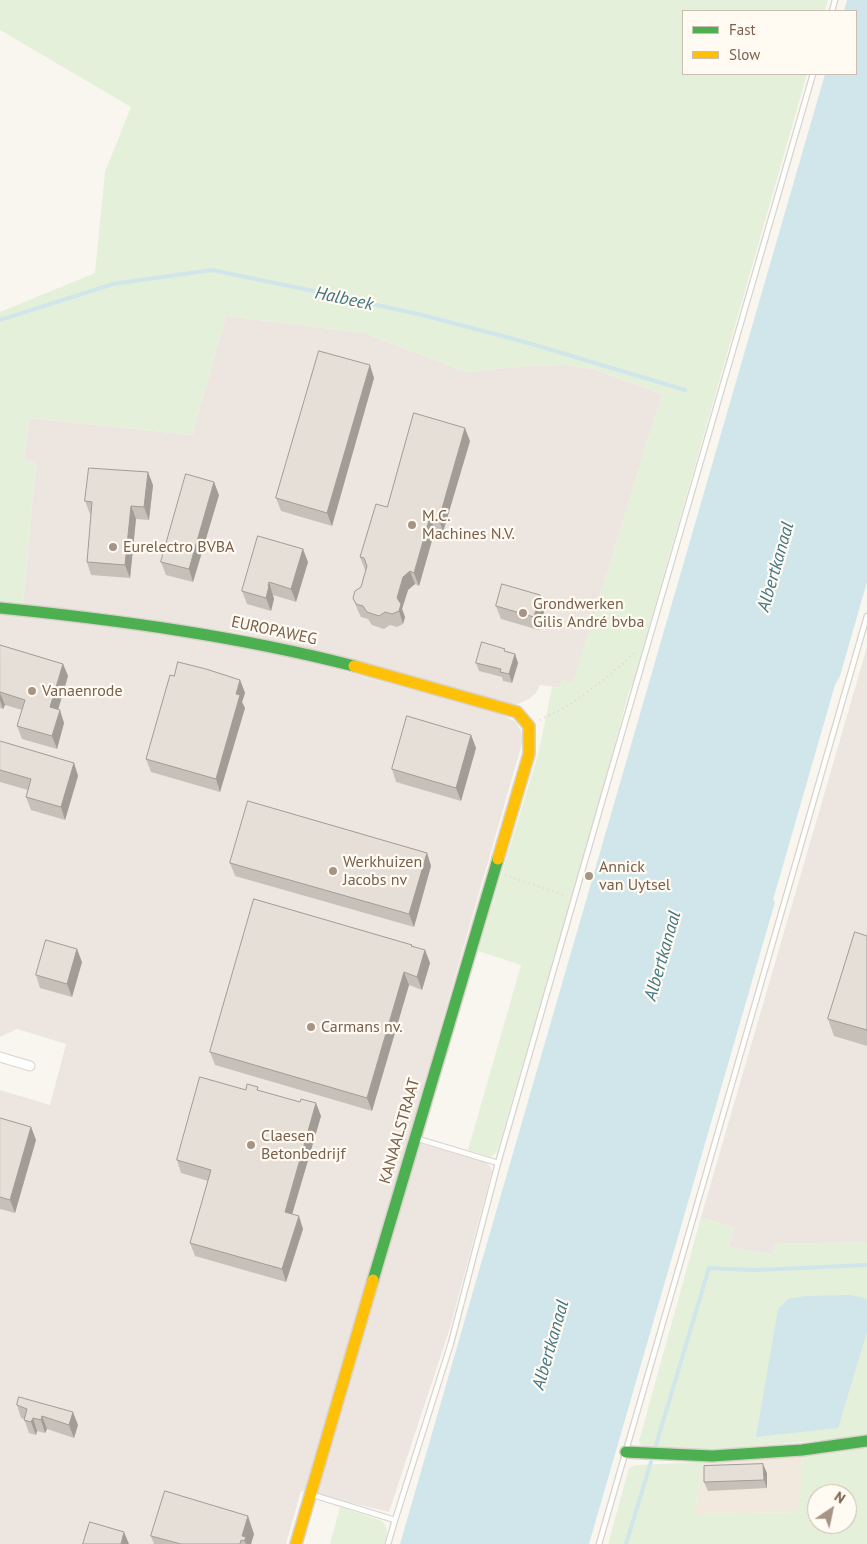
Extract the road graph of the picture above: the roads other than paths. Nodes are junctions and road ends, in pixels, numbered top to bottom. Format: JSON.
{"nodes":[{"id":1,"x":813,"y":75,"type":"edge"},
{"id":2,"x":0,"y":608,"type":"edge"},
{"id":3,"x":867,"y":616,"type":"edge"},
{"id":4,"x":529,"y":726,"type":"joint"},
{"id":5,"x":0,"y":1057,"type":"edge"},
{"id":6,"x":30,"y":1066,"type":"dead end"},
{"id":7,"x":414,"y":1138,"type":"junction"},
{"id":8,"x":498,"y":1163,"type":"junction"},
{"id":9,"x":867,"y":1441,"type":"edge"},
{"id":10,"x":626,"y":1452,"type":"junction"},
{"id":11,"x":311,"y":1494,"type":"junction"},
{"id":12,"x":395,"y":1520,"type":"junction"},
{"id":13,"x":296,"y":1544,"type":"edge"},
{"id":14,"x":388,"y":1544,"type":"edge"},
{"id":15,"x":599,"y":1544,"type":"edge"}],
"edges":[{"from":1,"to":8,"type":"lane"},
{"from":2,"to":4,"type":"street","name":"EUROPAWEG"},
{"from":3,"to":10,"type":"lane"},
{"from":4,"to":7,"type":"street","name":"KANAALSTRAAT"},
{"from":5,"to":6,"type":"street"},
{"from":7,"to":8,"type":"lane"},
{"from":7,"to":11,"type":"street","name":"KANAALSTRAAT"},
{"from":8,"to":12,"type":"lane"},
{"from":9,"to":10,"type":"street"},
{"from":10,"to":15,"type":"lane"},
{"from":11,"to":12,"type":"lane"},
{"from":11,"to":13,"type":"street","name":"KANAALSTRAAT"},
{"from":12,"to":14,"type":"lane"}]}
